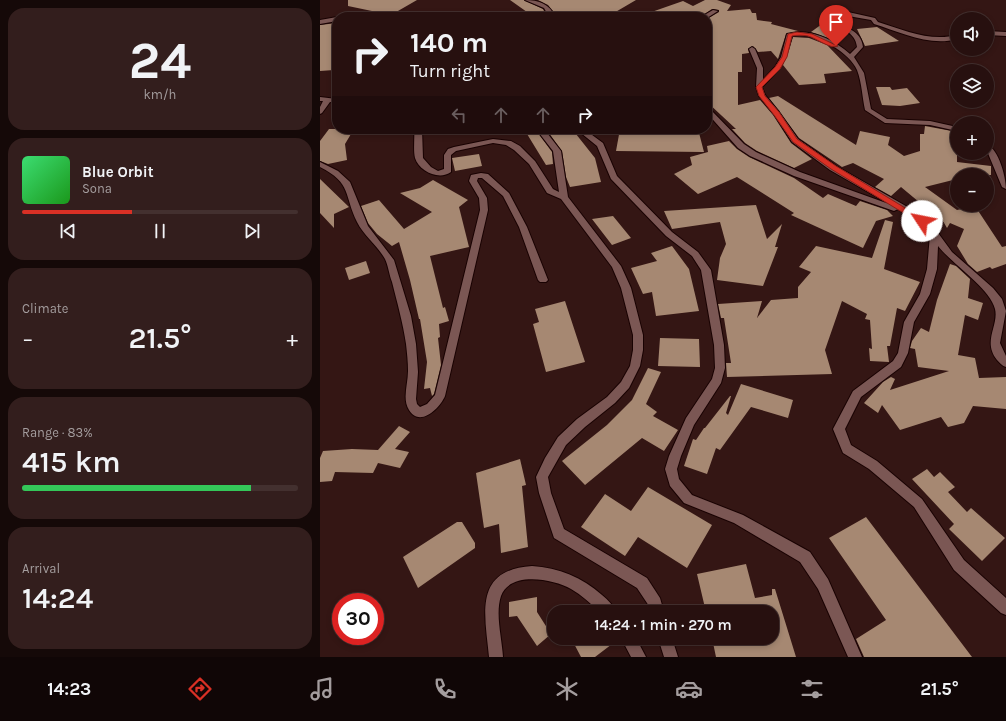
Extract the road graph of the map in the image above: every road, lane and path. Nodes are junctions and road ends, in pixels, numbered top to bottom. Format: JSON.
{"nodes":[{"id":1,"x":528,"y":0,"type":"edge"},
{"id":2,"x":715,"y":10,"type":"dead end"},
{"id":3,"x":551,"y":12,"type":"edge"},
{"id":4,"x":712,"y":12,"type":"edge"},
{"id":5,"x":332,"y":20,"type":"edge"},
{"id":6,"x":320,"y":22,"type":"edge"},
{"id":7,"x":994,"y":33,"type":"edge"},
{"id":8,"x":1006,"y":34,"type":"edge"},
{"id":9,"x":950,"y":39,"type":"edge"},
{"id":10,"x":752,"y":49,"type":"dead end"},
{"id":11,"x":850,"y":57,"type":"junction"},
{"id":12,"x":759,"y":87,"type":"junction"},
{"id":13,"x":323,"y":100,"type":"edge"},
{"id":14,"x":320,"y":112,"type":"edge"},
{"id":15,"x":712,"y":114,"type":"edge"},
{"id":16,"x":950,"y":127,"type":"edge"},
{"id":17,"x":418,"y":134,"type":"edge"},
{"id":18,"x":544,"y":134,"type":"edge"},
{"id":19,"x":587,"y":134,"type":"edge"},
{"id":20,"x":994,"y":158,"type":"edge"},
{"id":21,"x":320,"y":164,"type":"edge"},
{"id":22,"x":1006,"y":187,"type":"edge"},
{"id":23,"x":564,"y":197,"type":"junction"},
{"id":24,"x":908,"y":211,"type":"junction"},
{"id":25,"x":934,"y":235,"type":"junction"},
{"id":26,"x":543,"y":280,"type":"dead end"},
{"id":27,"x":1002,"y":299,"type":"edge"},
{"id":28,"x":1006,"y":363,"type":"edge"},
{"id":29,"x":602,"y":605,"type":"edge"},
{"id":30,"x":655,"y":605,"type":"edge"},
{"id":31,"x":1006,"y":608,"type":"edge"},
{"id":32,"x":632,"y":645,"type":"edge"},
{"id":33,"x":667,"y":645,"type":"edge"},
{"id":34,"x":496,"y":657,"type":"edge"},
{"id":35,"x":640,"y":657,"type":"edge"},
{"id":36,"x":671,"y":657,"type":"edge"},
{"id":37,"x":856,"y":657,"type":"edge"}],
"edges":[{"from":1,"to":3,"type":"street"},
{"from":2,"to":4,"type":"street"},
{"from":5,"to":6,"type":"street"},
{"from":7,"to":8,"type":"street"},
{"from":9,"to":11,"type":"street"},
{"from":10,"to":12,"type":"street"},
{"from":11,"to":12,"type":"street"},
{"from":11,"to":16,"type":"street"},
{"from":12,"to":24,"type":"street"},
{"from":13,"to":14,"type":"street"},
{"from":15,"to":24,"type":"street"},
{"from":17,"to":23,"type":"street"},
{"from":18,"to":23,"type":"street"},
{"from":19,"to":37,"type":"street"},
{"from":20,"to":22,"type":"street"},
{"from":21,"to":26,"type":"street"},
{"from":23,"to":30,"type":"street"},
{"from":24,"to":25,"type":"street"},
{"from":25,"to":27,"type":"street"},
{"from":25,"to":31,"type":"street"},
{"from":27,"to":28,"type":"street"},
{"from":29,"to":34,"type":"street"},
{"from":32,"to":35,"type":"street"},
{"from":33,"to":36,"type":"street"}]}
